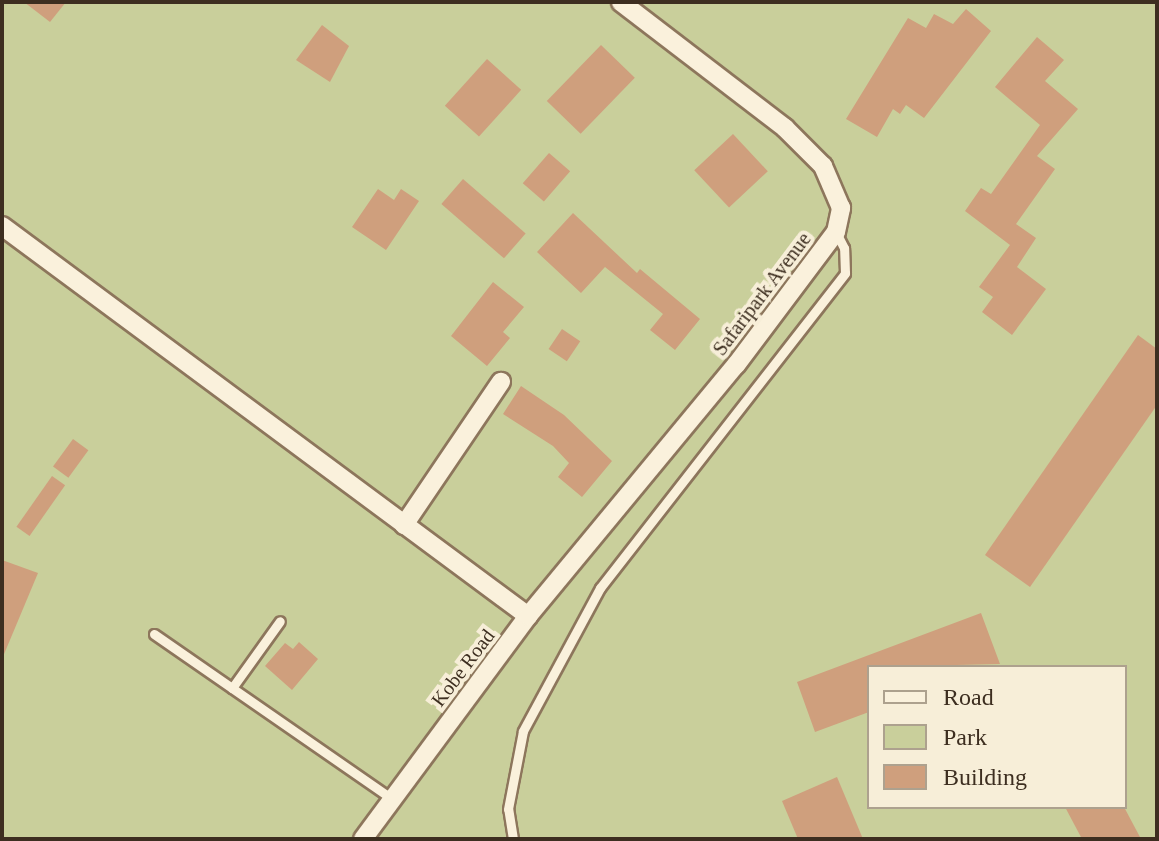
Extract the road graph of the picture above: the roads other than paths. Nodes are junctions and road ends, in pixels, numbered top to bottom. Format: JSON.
{"nodes":[{"id":1,"x":621,"y":2,"type":"edge"},
{"id":2,"x":2,"y":226,"type":"edge"},
{"id":3,"x":836,"y":232,"type":"junction"},
{"id":4,"x":501,"y":382,"type":"dead end"},
{"id":5,"x":404,"y":525,"type":"junction"},
{"id":6,"x":601,"y":525,"type":"joint"},
{"id":7,"x":528,"y":616,"type":"junction"},
{"id":8,"x":280,"y":621,"type":"dead end"},
{"id":9,"x":154,"y":634,"type":"dead end"},
{"id":10,"x":232,"y":688,"type":"junction"},
{"id":11,"x":392,"y":799,"type":"junction"},
{"id":12,"x":363,"y":839,"type":"edge"},
{"id":13,"x":513,"y":839,"type":"edge"}],
"edges":[{"from":1,"to":3,"type":"street","name":"Safaripark Avenue"},
{"from":2,"to":5,"type":"street"},
{"from":3,"to":6,"type":"street","name":"Safaripark Avenue"},
{"from":3,"to":13,"type":"lane"},
{"from":4,"to":5,"type":"street"},
{"from":5,"to":7,"type":"street"},
{"from":6,"to":7,"type":"street","name":"Kobe Road"},
{"from":7,"to":11,"type":"street","name":"Kobe Road"},
{"from":8,"to":10,"type":"lane"},
{"from":9,"to":10,"type":"lane"},
{"from":10,"to":11,"type":"lane"},
{"from":11,"to":12,"type":"street","name":"Kobe Road"}]}
